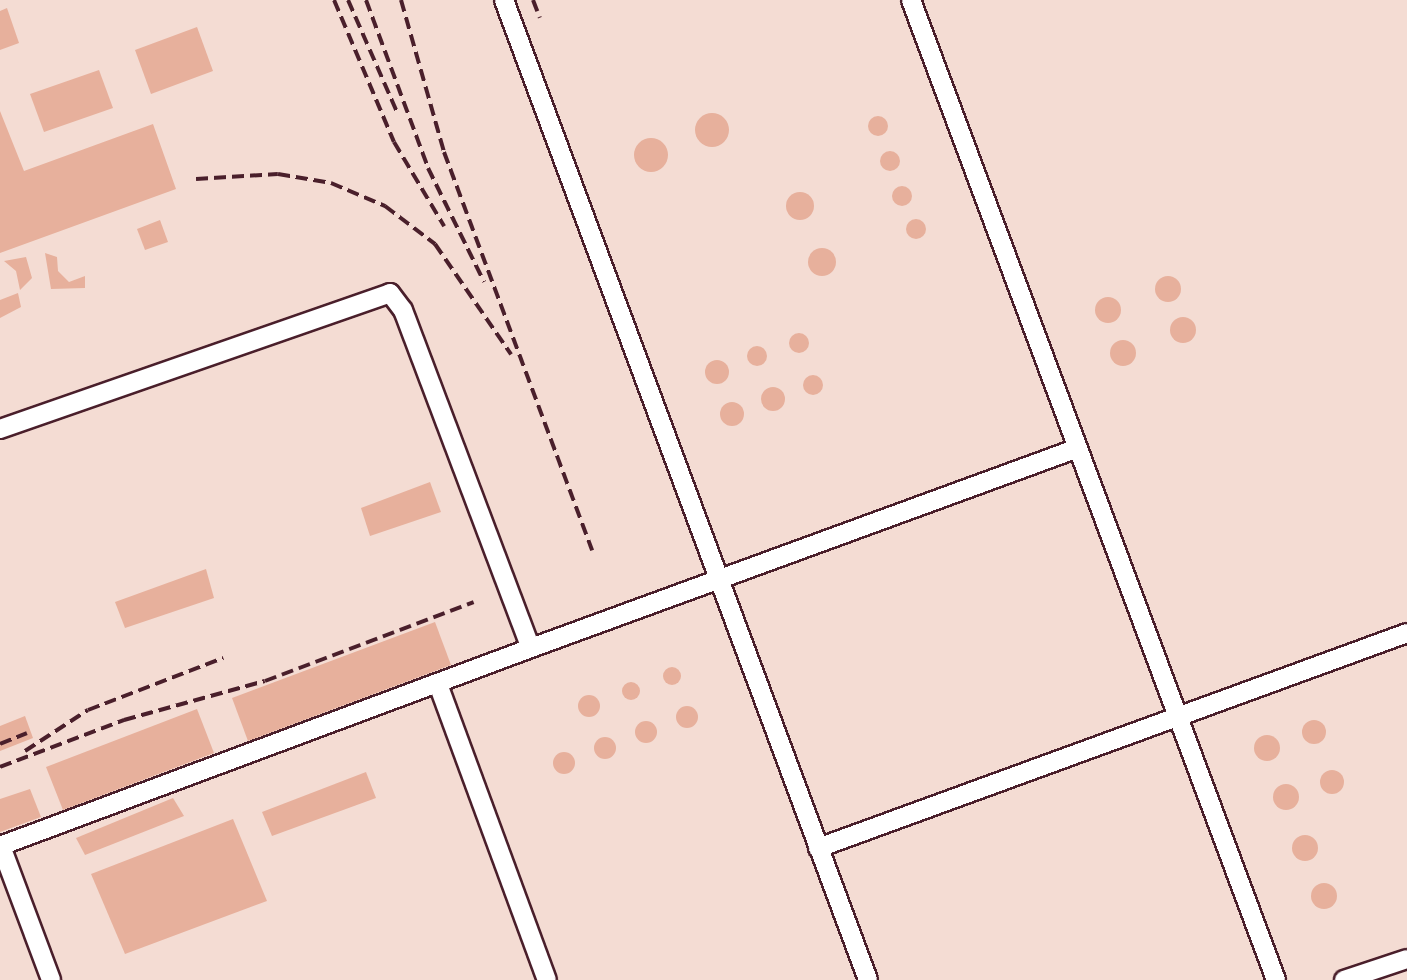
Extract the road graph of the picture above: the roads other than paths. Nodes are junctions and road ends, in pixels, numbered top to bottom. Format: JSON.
{"nodes":[{"id":1,"x":504,"y":0,"type":"edge"},
{"id":2,"x":911,"y":0,"type":"edge"},
{"id":3,"x":0,"y":429,"type":"edge"},
{"id":4,"x":1078,"y":448,"type":"junction"},
{"id":5,"x":716,"y":581,"type":"junction"},
{"id":6,"x":1407,"y":633,"type":"edge"},
{"id":7,"x":531,"y":648,"type":"junction"},
{"id":8,"x":438,"y":684,"type":"junction"},
{"id":9,"x":1178,"y":719,"type":"junction"},
{"id":10,"x":0,"y":846,"type":"edge"},
{"id":11,"x":818,"y":848,"type":"junction"},
{"id":12,"x":1407,"y":959,"type":"edge"},
{"id":13,"x":51,"y":980,"type":"edge"},
{"id":14,"x":547,"y":980,"type":"edge"},
{"id":15,"x":868,"y":980,"type":"edge"},
{"id":16,"x":1276,"y":980,"type":"edge"},
{"id":17,"x":1344,"y":980,"type":"edge"}],
"edges":[{"from":1,"to":5,"type":"lane"},
{"from":2,"to":4,"type":"lane"},
{"from":3,"to":7,"type":"lane"},
{"from":4,"to":5,"type":"lane"},
{"from":4,"to":9,"type":"lane"},
{"from":5,"to":7,"type":"lane"},
{"from":5,"to":11,"type":"lane"},
{"from":6,"to":9,"type":"lane"},
{"from":7,"to":8,"type":"lane"},
{"from":8,"to":10,"type":"lane"},
{"from":8,"to":14,"type":"lane"},
{"from":9,"to":11,"type":"lane"},
{"from":9,"to":16,"type":"lane"},
{"from":10,"to":13,"type":"lane"},
{"from":11,"to":15,"type":"lane"},
{"from":12,"to":17,"type":"lane"}]}
